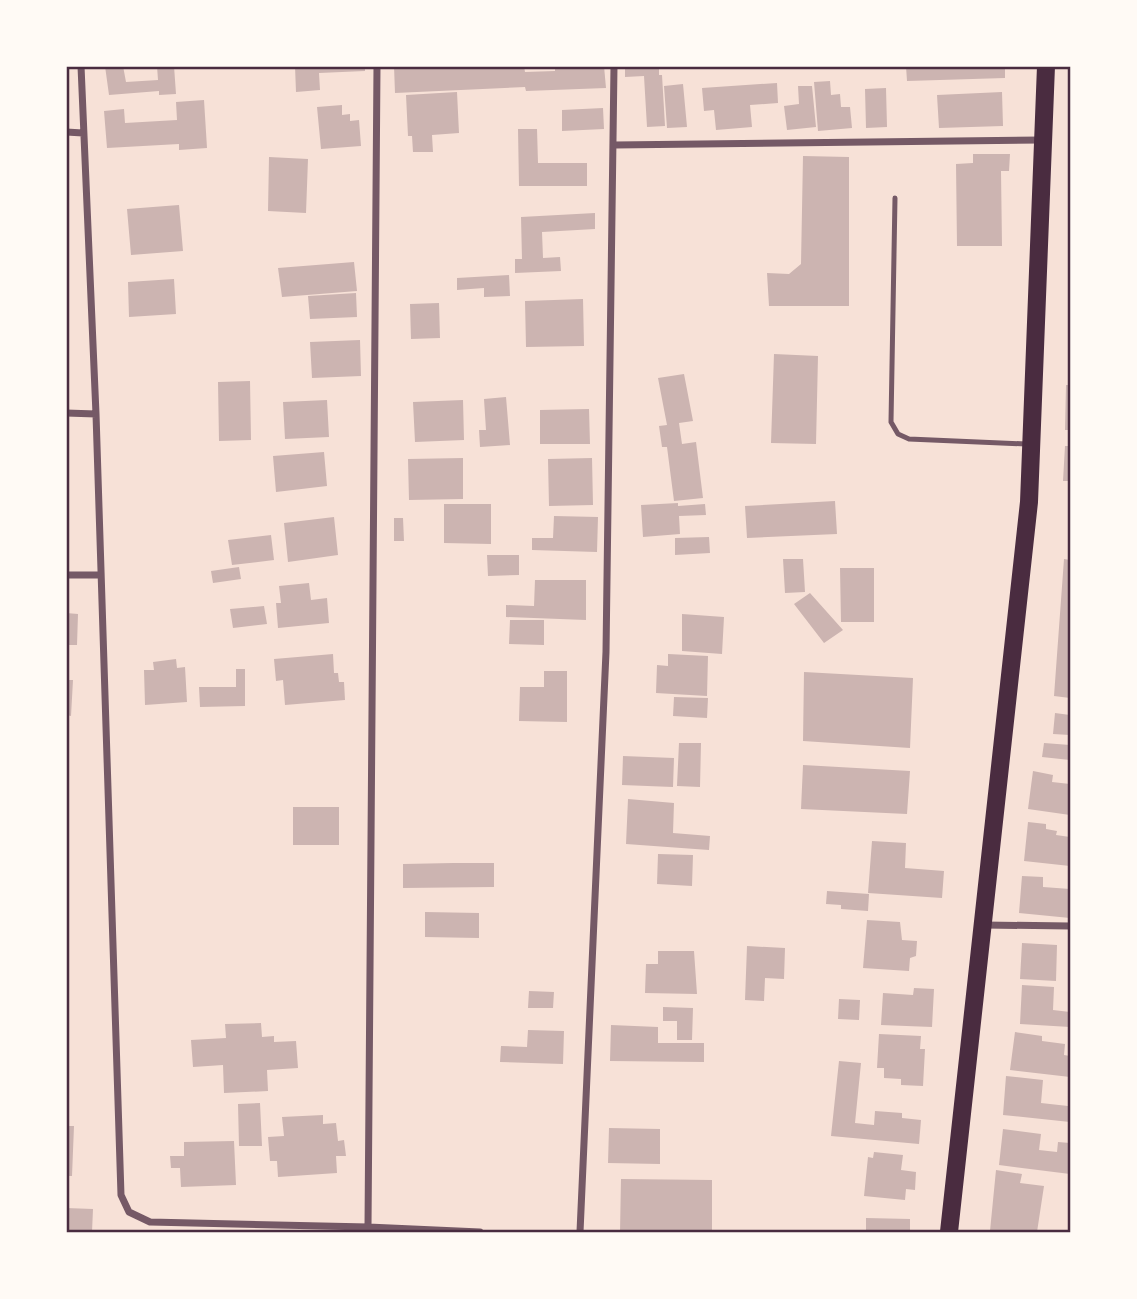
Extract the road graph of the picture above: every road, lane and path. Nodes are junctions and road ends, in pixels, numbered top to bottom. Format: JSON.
{"nodes":[{"id":1,"x":81,"y":66,"type":"edge"},
{"id":2,"x":377,"y":66,"type":"edge"},
{"id":3,"x":614,"y":66,"type":"edge"},
{"id":4,"x":1046,"y":66,"type":"edge"},
{"id":5,"x":66,"y":132,"type":"edge"},
{"id":6,"x":83,"y":133,"type":"junction"},
{"id":7,"x":1045,"y":140,"type":"junction"},
{"id":8,"x":615,"y":145,"type":"junction"},
{"id":9,"x":895,"y":198,"type":"dead end"},
{"id":10,"x":66,"y":413,"type":"edge"},
{"id":11,"x":96,"y":414,"type":"junction"},
{"id":12,"x":1033,"y":445,"type":"junction"},
{"id":13,"x":66,"y":575,"type":"edge"},
{"id":14,"x":100,"y":575,"type":"junction"},
{"id":15,"x":983,"y":925,"type":"junction"},
{"id":16,"x":1070,"y":926,"type":"edge"},
{"id":17,"x":368,"y":1227,"type":"junction"},
{"id":18,"x":480,"y":1233,"type":"edge"},
{"id":19,"x":580,"y":1233,"type":"edge"},
{"id":20,"x":949,"y":1233,"type":"edge"}],
"edges":[{"from":1,"to":6,"type":"street"},
{"from":2,"to":17,"type":"street"},
{"from":3,"to":8,"type":"street"},
{"from":4,"to":7,"type":"main road"},
{"from":5,"to":6,"type":"street"},
{"from":6,"to":11,"type":"street"},
{"from":7,"to":8,"type":"street"},
{"from":7,"to":12,"type":"main road"},
{"from":8,"to":19,"type":"street"},
{"from":9,"to":12,"type":"lane"},
{"from":10,"to":11,"type":"street"},
{"from":11,"to":14,"type":"street"},
{"from":12,"to":15,"type":"main road"},
{"from":13,"to":14,"type":"street"},
{"from":14,"to":17,"type":"street"},
{"from":15,"to":16,"type":"street"},
{"from":15,"to":20,"type":"main road"},
{"from":17,"to":18,"type":"street"}]}
